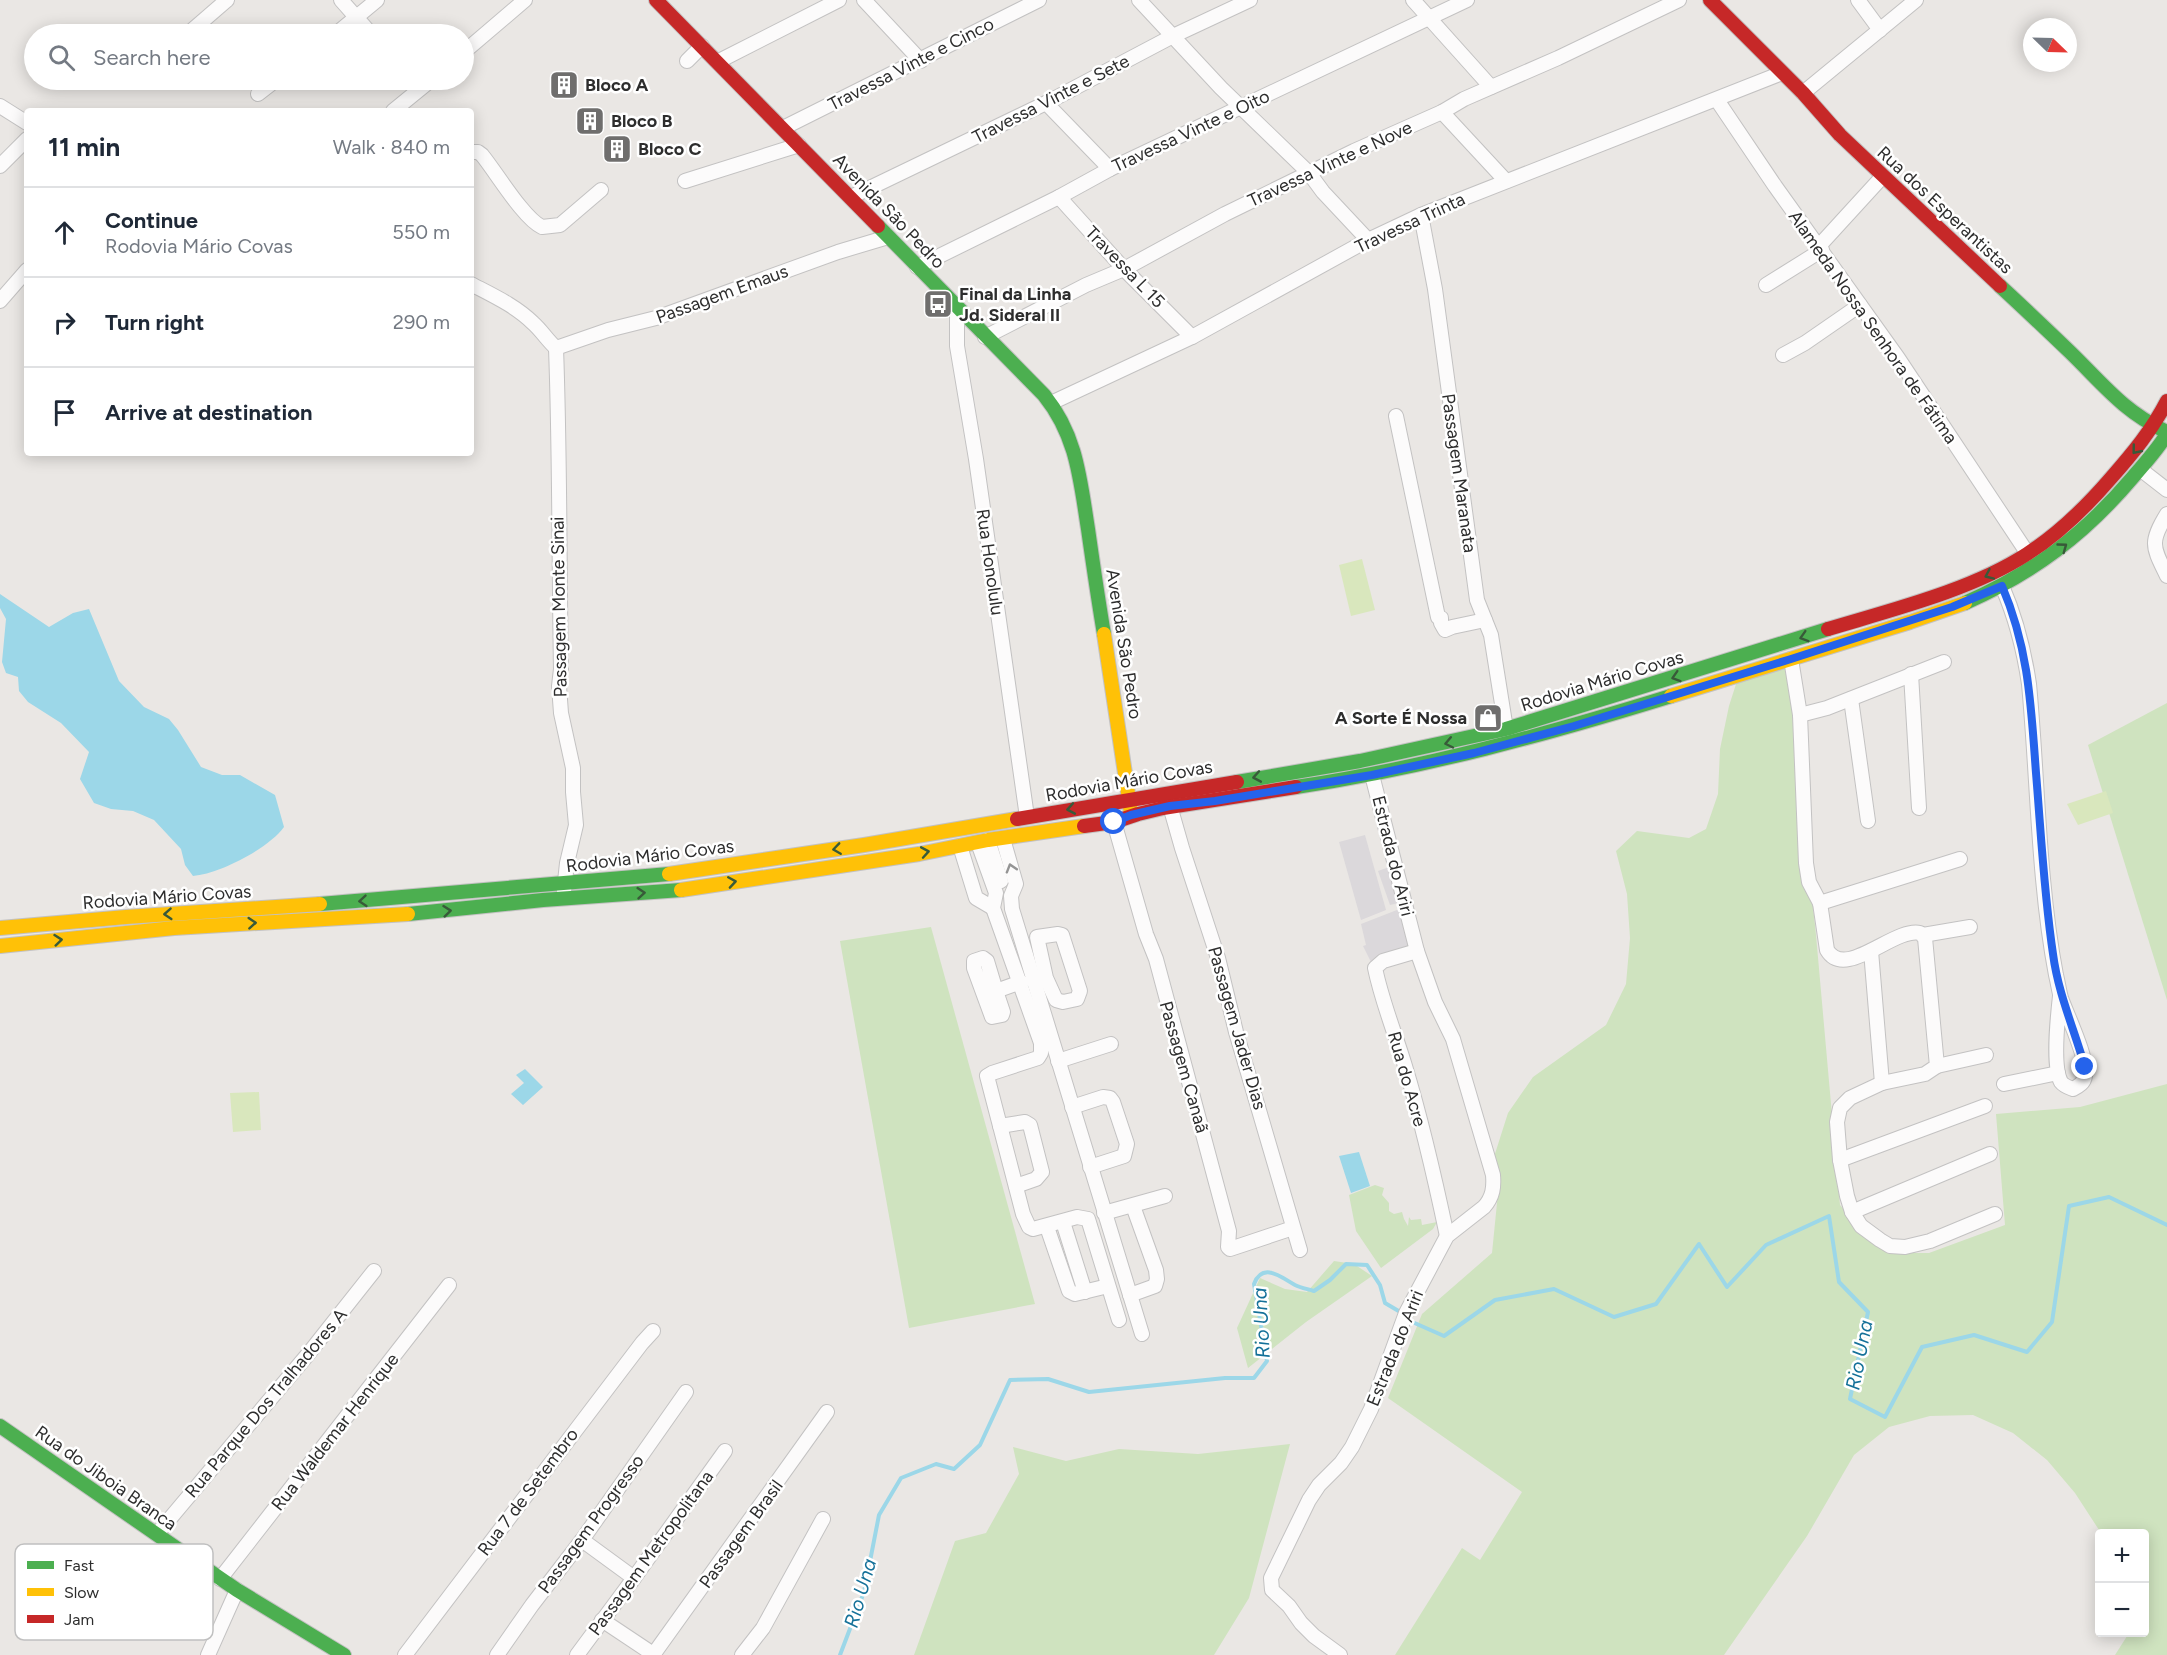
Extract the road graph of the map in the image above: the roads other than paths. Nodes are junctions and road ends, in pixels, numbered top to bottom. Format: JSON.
{"nodes":[{"id":1,"x":227,"y":0,"type":"edge"},
{"id":2,"x":341,"y":0,"type":"edge"},
{"id":3,"x":377,"y":0,"type":"edge"},
{"id":4,"x":525,"y":0,"type":"edge"},
{"id":5,"x":656,"y":0,"type":"edge"},
{"id":6,"x":839,"y":0,"type":"edge"},
{"id":7,"x":864,"y":0,"type":"edge"},
{"id":8,"x":1039,"y":0,"type":"edge"},
{"id":9,"x":1139,"y":0,"type":"edge"},
{"id":10,"x":1250,"y":0,"type":"edge"},
{"id":11,"x":1413,"y":0,"type":"edge"},
{"id":12,"x":1467,"y":0,"type":"edge"},
{"id":13,"x":1679,"y":0,"type":"edge"},
{"id":14,"x":1710,"y":0,"type":"edge"},
{"id":15,"x":1858,"y":0,"type":"edge"},
{"id":16,"x":1917,"y":0,"type":"edge"},
{"id":17,"x":357,"y":18,"type":"junction"},
{"id":18,"x":1430,"y":18,"type":"junction"},
{"id":19,"x":199,"y":24,"type":"edge"},
{"id":20,"x":349,"y":24,"type":"edge"},
{"id":21,"x":362,"y":24,"type":"edge"},
{"id":22,"x":1880,"y":30,"type":"junction"},
{"id":23,"x":1173,"y":36,"type":"junction"},
{"id":24,"x":474,"y":43,"type":"edge"},
{"id":25,"x":702,"y":46,"type":"junction"},
{"id":26,"x":921,"y":61,"type":"junction"},
{"id":27,"x":687,"y":62,"type":"dead end"},
{"id":28,"x":717,"y":62,"type":"junction"},
{"id":29,"x":1782,"y":73,"type":"junction"},
{"id":30,"x":1491,"y":87,"type":"junction"},
{"id":31,"x":263,"y":90,"type":"edge"},
{"id":32,"x":415,"y":90,"type":"edge"},
{"id":33,"x":1803,"y":93,"type":"junction"},
{"id":34,"x":258,"y":94,"type":"dead end"},
{"id":35,"x":1717,"y":100,"type":"junction"},
{"id":36,"x":1046,"y":103,"type":"junction"},
{"id":37,"x":0,"y":106,"type":"edge"},
{"id":38,"x":1243,"y":107,"type":"junction"},
{"id":39,"x":396,"y":108,"type":"edge"},
{"id":40,"x":1442,"y":112,"type":"junction"},
{"id":41,"x":24,"y":121,"type":"edge"},
{"id":42,"x":783,"y":128,"type":"junction"},
{"id":43,"x":24,"y":142,"type":"edge"},
{"id":44,"x":799,"y":145,"type":"junction"},
{"id":45,"x":474,"y":151,"type":"edge"},
{"id":46,"x":0,"y":166,"type":"edge"},
{"id":47,"x":1110,"y":169,"type":"junction"},
{"id":48,"x":1309,"y":173,"type":"junction"},
{"id":49,"x":1883,"y":176,"type":"junction"},
{"id":50,"x":685,"y":181,"type":"dead end"},
{"id":51,"x":1506,"y":182,"type":"junction"},
{"id":52,"x":601,"y":190,"type":"dead end"},
{"id":53,"x":851,"y":197,"type":"junction"},
{"id":54,"x":1059,"y":197,"type":"junction"},
{"id":55,"x":1421,"y":215,"type":"junction"},
{"id":56,"x":888,"y":237,"type":"junction"},
{"id":57,"x":1368,"y":240,"type":"junction"},
{"id":58,"x":1820,"y":248,"type":"junction"},
{"id":59,"x":917,"y":267,"type":"junction"},
{"id":60,"x":1124,"y":269,"type":"junction"},
{"id":61,"x":24,"y":273,"type":"edge"},
{"id":62,"x":1766,"y":285,"type":"dead end"},
{"id":63,"x":474,"y":286,"type":"edge"},
{"id":64,"x":0,"y":301,"type":"edge"},
{"id":65,"x":1860,"y":305,"type":"junction"},
{"id":66,"x":957,"y":307,"type":"junction"},
{"id":67,"x":985,"y":337,"type":"junction"},
{"id":68,"x":1192,"y":337,"type":"junction"},
{"id":69,"x":556,"y":348,"type":"junction"},
{"id":70,"x":1784,"y":356,"type":"dead end"},
{"id":71,"x":2167,"y":401,"type":"edge"},
{"id":72,"x":1051,"y":403,"type":"junction"},
{"id":73,"x":1396,"y":416,"type":"dead end"},
{"id":74,"x":2163,"y":430,"type":"edge"},
{"id":75,"x":2140,"y":469,"type":"junction"},
{"id":76,"x":2167,"y":490,"type":"edge"},
{"id":77,"x":2167,"y":514,"type":"edge"},
{"id":78,"x":2028,"y":554,"type":"junction"},
{"id":79,"x":2167,"y":576,"type":"edge"},
{"id":80,"x":2002,"y":586,"type":"junction"},
{"id":81,"x":1485,"y":620,"type":"junction"},
{"id":82,"x":1732,"y":659,"type":"junction"},
{"id":83,"x":1791,"y":659,"type":"junction"},
{"id":84,"x":1944,"y":662,"type":"dead end"},
{"id":85,"x":1911,"y":674,"type":"junction"},
{"id":86,"x":1737,"y":676,"type":"junction"},
{"id":87,"x":1851,"y":699,"type":"junction"},
{"id":88,"x":1800,"y":715,"type":"junction"},
{"id":89,"x":1506,"y":729,"type":"junction"},
{"id":90,"x":1372,"y":775,"type":"junction"},
{"id":91,"x":1129,"y":800,"type":"junction"},
{"id":92,"x":1170,"y":806,"type":"junction"},
{"id":93,"x":1919,"y":808,"type":"dead end"},
{"id":94,"x":1131,"y":815,"type":"junction"},
{"id":95,"x":1027,"y":817,"type":"junction"},
{"id":96,"x":1868,"y":820,"type":"dead end"},
{"id":97,"x":1114,"y":822,"type":"junction"},
{"id":98,"x":1003,"y":838,"type":"junction"},
{"id":99,"x":983,"y":842,"type":"junction"},
{"id":100,"x":960,"y":846,"type":"junction"},
{"id":101,"x":1960,"y":860,"type":"dead end"},
{"id":102,"x":564,"y":884,"type":"junction"},
{"id":103,"x":542,"y":893,"type":"junction"},
{"id":104,"x":1011,"y":896,"type":"junction"},
{"id":105,"x":564,"y":899,"type":"junction"},
{"id":106,"x":1820,"y":903,"type":"junction"},
{"id":107,"x":993,"y":908,"type":"junction"},
{"id":108,"x":1970,"y":927,"type":"dead end"},
{"id":109,"x":0,"y":928,"type":"edge"},
{"id":110,"x":1923,"y":935,"type":"junction"},
{"id":111,"x":0,"y":945,"type":"edge"},
{"id":112,"x":1417,"y":951,"type":"junction"},
{"id":113,"x":1871,"y":951,"type":"junction"},
{"id":114,"x":1033,"y":980,"type":"junction"},
{"id":115,"x":996,"y":991,"type":"dead end"},
{"id":116,"x":2060,"y":996,"type":"junction"},
{"id":117,"x":1111,"y":1044,"type":"dead end"},
{"id":118,"x":1986,"y":1055,"type":"dead end"},
{"id":119,"x":1058,"y":1061,"type":"junction"},
{"id":120,"x":1937,"y":1066,"type":"junction"},
{"id":121,"x":2058,"y":1073,"type":"junction"},
{"id":122,"x":1882,"y":1083,"type":"junction"},
{"id":123,"x":2004,"y":1084,"type":"dead end"},
{"id":124,"x":1984,"y":1106,"type":"dead end"},
{"id":125,"x":1072,"y":1107,"type":"junction"},
{"id":126,"x":1000,"y":1126,"type":"junction"},
{"id":127,"x":1990,"y":1154,"type":"dead end"},
{"id":128,"x":1840,"y":1160,"type":"junction"},
{"id":129,"x":1090,"y":1167,"type":"junction"},
{"id":130,"x":1016,"y":1186,"type":"junction"},
{"id":131,"x":1165,"y":1196,"type":"dead end"},
{"id":132,"x":1133,"y":1206,"type":"junction"},
{"id":133,"x":1852,"y":1212,"type":"junction"},
{"id":134,"x":1104,"y":1213,"type":"junction"},
{"id":135,"x":1995,"y":1214,"type":"dead end"},
{"id":136,"x":1063,"y":1222,"type":"junction"},
{"id":137,"x":1047,"y":1227,"type":"junction"},
{"id":138,"x":1293,"y":1228,"type":"junction"},
{"id":139,"x":1447,"y":1236,"type":"junction"},
{"id":140,"x":1300,"y":1250,"type":"dead end"},
{"id":141,"x":374,"y":1271,"type":"dead end"},
{"id":142,"x":449,"y":1285,"type":"dead end"},
{"id":143,"x":1108,"y":1286,"type":"junction"},
{"id":144,"x":1085,"y":1292,"type":"junction"},
{"id":145,"x":1130,"y":1295,"type":"junction"},
{"id":146,"x":1119,"y":1320,"type":"dead end"},
{"id":147,"x":654,"y":1331,"type":"dead end"},
{"id":148,"x":1142,"y":1334,"type":"dead end"},
{"id":149,"x":686,"y":1392,"type":"dead end"},
{"id":150,"x":827,"y":1412,"type":"dead end"},
{"id":151,"x":0,"y":1426,"type":"edge"},
{"id":152,"x":725,"y":1450,"type":"dead end"},
{"id":153,"x":824,"y":1519,"type":"dead end"},
{"id":154,"x":157,"y":1534,"type":"junction"},
{"id":155,"x":582,"y":1540,"type":"junction"},
{"id":156,"x":171,"y":1544,"type":"edge"},
{"id":157,"x":213,"y":1574,"type":"edge"},
{"id":158,"x":634,"y":1578,"type":"junction"},
{"id":159,"x":220,"y":1579,"type":"junction"},
{"id":160,"x":237,"y":1590,"type":"junction"},
{"id":161,"x":602,"y":1620,"type":"junction"},
{"id":162,"x":208,"y":1655,"type":"edge"},
{"id":163,"x":345,"y":1655,"type":"edge"},
{"id":164,"x":405,"y":1655,"type":"edge"},
{"id":165,"x":497,"y":1655,"type":"edge"},
{"id":166,"x":577,"y":1655,"type":"edge"},
{"id":167,"x":653,"y":1655,"type":"edge"},
{"id":168,"x":742,"y":1655,"type":"edge"},
{"id":169,"x":1340,"y":1655,"type":"edge"}],
"edges":[{"from":1,"to":19,"type":"street"},
{"from":2,"to":17,"type":"street"},
{"from":3,"to":17,"type":"street"},
{"from":4,"to":24,"type":"street"},
{"from":5,"to":25,"type":"main road","name":"Avenida São Pedro"},
{"from":6,"to":28,"type":"street"},
{"from":7,"to":26,"type":"street"},
{"from":8,"to":26,"type":"street","name":"Travessa Vinte e Cinco"},
{"from":9,"to":23,"type":"street"},
{"from":10,"to":23,"type":"street","name":"Travessa Vinte e Sete"},
{"from":11,"to":18,"type":"street"},
{"from":12,"to":18,"type":"street","name":"Travessa Vinte e Oito"},
{"from":13,"to":30,"type":"street","name":"Travessa Vinte e Nove"},
{"from":14,"to":29,"type":"main road","name":"Rua dos Esperantistas"},
{"from":15,"to":22,"type":"street"},
{"from":16,"to":22,"type":"street"},
{"from":17,"to":20,"type":"street"},
{"from":17,"to":21,"type":"street"},
{"from":18,"to":30,"type":"street"},
{"from":18,"to":38,"type":"street","name":"Travessa Vinte e Oito"},
{"from":22,"to":33,"type":"street"},
{"from":23,"to":36,"type":"street","name":"Travessa Vinte e Sete"},
{"from":23,"to":38,"type":"street"},
{"from":25,"to":27,"type":"street"},
{"from":25,"to":28,"type":"main road","name":"Avenida São Pedro"},
{"from":26,"to":42,"type":"street","name":"Travessa Vinte e Cinco"},
{"from":28,"to":42,"type":"main road","name":"Avenida São Pedro"},
{"from":29,"to":33,"type":"main road","name":"Rua dos Esperantistas"},
{"from":29,"to":35,"type":"street","name":"Travessa Trinta"},
{"from":30,"to":40,"type":"street","name":"Travessa Vinte e Nove"},
{"from":31,"to":34,"type":"street"},
{"from":32,"to":39,"type":"street"},
{"from":33,"to":49,"type":"main road","name":"Rua dos Esperantistas"},
{"from":35,"to":51,"type":"street","name":"Travessa Trinta"},
{"from":35,"to":58,"type":"street","name":"Alameda Nossa Senhora de Fátima"},
{"from":36,"to":47,"type":"street"},
{"from":36,"to":53,"type":"street","name":"Travessa Vinte e Sete"},
{"from":37,"to":41,"type":"street"},
{"from":38,"to":47,"type":"street","name":"Travessa Vinte e Oito"},
{"from":38,"to":48,"type":"street"},
{"from":40,"to":48,"type":"street","name":"Travessa Vinte e Nove"},
{"from":40,"to":51,"type":"street"},
{"from":42,"to":44,"type":"main road","name":"Avenida São Pedro"},
{"from":43,"to":46,"type":"street"},
{"from":44,"to":50,"type":"street"},
{"from":44,"to":53,"type":"main road","name":"Avenida São Pedro"},
{"from":45,"to":52,"type":"street"},
{"from":47,"to":54,"type":"street","name":"Travessa Vinte e Oito"},
{"from":48,"to":57,"type":"street"},
{"from":48,"to":60,"type":"street","name":"Travessa Vinte e Nove"},
{"from":49,"to":58,"type":"street"},
{"from":49,"to":74,"type":"main road","name":"Rua dos Esperantistas"},
{"from":51,"to":55,"type":"street","name":"Travessa Trinta"},
{"from":53,"to":56,"type":"main road","name":"Avenida São Pedro"},
{"from":54,"to":59,"type":"street","name":"Travessa Vinte e Oito"},
{"from":54,"to":60,"type":"street","name":"Travessa L 15"},
{"from":55,"to":57,"type":"street","name":"Travessa Trinta"},
{"from":55,"to":81,"type":"street","name":"Passagem Maranata"},
{"from":56,"to":59,"type":"main road","name":"Avenida São Pedro"},
{"from":56,"to":69,"type":"street","name":"Passagem Emaus"},
{"from":57,"to":68,"type":"street","name":"Travessa Trinta"},
{"from":58,"to":62,"type":"street"},
{"from":58,"to":65,"type":"street","name":"Alameda Nossa Senhora de Fátima"},
{"from":59,"to":66,"type":"main road","name":"Avenida São Pedro"},
{"from":60,"to":67,"type":"street","name":"Travessa Vinte e Nove"},
{"from":60,"to":68,"type":"street","name":"Travessa L 15"},
{"from":61,"to":64,"type":"street"},
{"from":63,"to":69,"type":"street"},
{"from":65,"to":70,"type":"street"},
{"from":65,"to":78,"type":"street","name":"Alameda Nossa Senhora de Fátima"},
{"from":66,"to":67,"type":"main road","name":"Avenida São Pedro"},
{"from":66,"to":95,"type":"street","name":"Rua Honolulu"},
{"from":67,"to":72,"type":"main road","name":"Avenida São Pedro"},
{"from":68,"to":72,"type":"street","name":"Travessa Trinta"},
{"from":69,"to":102,"type":"street","name":"Passagem Monte Sinai"},
{"from":71,"to":74,"type":"main road","name":"Rodovia Mário Covas"},
{"from":72,"to":91,"type":"main road","name":"Avenida São Pedro"},
{"from":73,"to":81,"type":"street"},
{"from":74,"to":75,"type":"main road","name":"Rodovia Mário Covas"},
{"from":74,"to":78,"type":"main road","name":"Rodovia Mário Covas","one_way":true},
{"from":75,"to":76,"type":"street"},
{"from":80,"to":75,"type":"main road","name":"Rodovia Mário Covas","one_way":true},
{"from":77,"to":79,"type":"street"},
{"from":78,"to":82,"type":"main road","name":"Rodovia Mário Covas","one_way":true},
{"from":80,"to":83,"type":"main road","name":"Rodovia Mário Covas"},
{"from":80,"to":116,"type":"street"},
{"from":81,"to":89,"type":"street","name":"Passagem Maranata"},
{"from":82,"to":86,"type":"main road"},
{"from":82,"to":89,"type":"main road","name":"Rodovia Mário Covas","one_way":true},
{"from":83,"to":86,"type":"main road","name":"Rodovia Mário Covas"},
{"from":83,"to":88,"type":"street"},
{"from":84,"to":85,"type":"street"},
{"from":85,"to":87,"type":"street"},
{"from":85,"to":93,"type":"street"},
{"from":86,"to":90,"type":"main road","name":"Rodovia Mário Covas"},
{"from":87,"to":88,"type":"street"},
{"from":87,"to":96,"type":"street"},
{"from":88,"to":106,"type":"street"},
{"from":89,"to":91,"type":"main road","name":"Rodovia Mário Covas","one_way":true},
{"from":90,"to":92,"type":"main road","name":"Rodovia Mário Covas"},
{"from":90,"to":112,"type":"street","name":"Estrada do Ariri"},
{"from":91,"to":94,"type":"main road","name":"Avenida São Pedro"},
{"from":91,"to":95,"type":"main road","name":"Rodovia Mário Covas","one_way":true},
{"from":92,"to":94,"type":"main road","name":"Rodovia Mário Covas"},
{"from":92,"to":138,"type":"street","name":"Passagem Jader Dias"},
{"from":94,"to":97,"type":"main road","name":"Rodovia Mário Covas"},
{"from":95,"to":102,"type":"main road","name":"Rodovia Mário Covas","one_way":true},
{"from":97,"to":98,"type":"main road","name":"Rodovia Mário Covas"},
{"from":97,"to":138,"type":"street","name":"Passagem Canaã"},
{"from":98,"to":99,"type":"main road","name":"Rodovia Mário Covas"},
{"from":104,"to":98,"type":"street","one_way":true},
{"from":99,"to":100,"type":"main road","name":"Rodovia Mário Covas"},
{"from":99,"to":104,"type":"street"},
{"from":99,"to":107,"type":"street"},
{"from":105,"to":100,"type":"main road","name":"Rodovia Mário Covas","one_way":true},
{"from":100,"to":107,"type":"street"},
{"from":101,"to":106,"type":"street"},
{"from":102,"to":103,"type":"main road","name":"Rodovia Mário Covas"},
{"from":102,"to":105,"type":"street","name":"Passagem Monte Sinai"},
{"from":103,"to":105,"type":"main road","name":"Rodovia Mário Covas"},
{"from":103,"to":109,"type":"main road","name":"Rodovia Mário Covas","one_way":true},
{"from":111,"to":103,"type":"main road","name":"Rodovia Mário Covas","one_way":true},
{"from":104,"to":114,"type":"street"},
{"from":106,"to":113,"type":"street"},
{"from":107,"to":114,"type":"street"},
{"from":108,"to":110,"type":"street"},
{"from":110,"to":113,"type":"street"},
{"from":110,"to":120,"type":"street"},
{"from":112,"to":139,"type":"street","name":"Estrada do Ariri"},
{"from":112,"to":139,"type":"street","name":"Rua do Acre"},
{"from":113,"to":122,"type":"street"},
{"from":114,"to":114,"type":"street"},
{"from":114,"to":115,"type":"street"},
{"from":114,"to":119,"type":"street"},
{"from":114,"to":126,"type":"street"},
{"from":116,"to":121,"type":"street"},
{"from":116,"to":121,"type":"street"},
{"from":117,"to":119,"type":"street"},
{"from":118,"to":120,"type":"street"},
{"from":119,"to":125,"type":"street"},
{"from":120,"to":122,"type":"street"},
{"from":121,"to":123,"type":"street"},
{"from":122,"to":128,"type":"street"},
{"from":124,"to":128,"type":"street"},
{"from":125,"to":129,"type":"street"},
{"from":125,"to":129,"type":"street"},
{"from":126,"to":130,"type":"street"},
{"from":126,"to":130,"type":"street"},
{"from":127,"to":133,"type":"street"},
{"from":128,"to":133,"type":"street"},
{"from":129,"to":134,"type":"street"},
{"from":130,"to":137,"type":"street"},
{"from":131,"to":132,"type":"street"},
{"from":132,"to":134,"type":"street"},
{"from":132,"to":145,"type":"street"},
{"from":133,"to":135,"type":"street"},
{"from":134,"to":145,"type":"street"},
{"from":136,"to":137,"type":"street"},
{"from":136,"to":143,"type":"street"},
{"from":136,"to":144,"type":"street"},
{"from":137,"to":144,"type":"street"},
{"from":138,"to":140,"type":"street","name":"Passagem Jader Dias"},
{"from":139,"to":169,"type":"street","name":"Estrada do Ariri"},
{"from":141,"to":154,"type":"street","name":"Rua Parque Dos Tralhadores A"},
{"from":142,"to":159,"type":"street","name":"Rua Waldemar Henrique"},
{"from":143,"to":144,"type":"street"},
{"from":143,"to":146,"type":"street"},
{"from":145,"to":148,"type":"street"},
{"from":147,"to":164,"type":"street","name":"Rua 7 de Setembro"},
{"from":149,"to":155,"type":"street","name":"Passagem Progresso"},
{"from":150,"to":167,"type":"street","name":"Passagem Brasil"},
{"from":151,"to":154,"type":"main road","name":"Rua do Jiboia Branca"},
{"from":152,"to":158,"type":"street","name":"Passagem Metropolitana"},
{"from":153,"to":168,"type":"street"},
{"from":154,"to":156,"type":"main road","name":"Rua do Jiboia Branca"},
{"from":155,"to":158,"type":"street"},
{"from":155,"to":165,"type":"street","name":"Passagem Progresso"},
{"from":157,"to":159,"type":"main road","name":"Rua do Jiboia Branca"},
{"from":158,"to":161,"type":"street","name":"Passagem Metropolitana"},
{"from":159,"to":160,"type":"main road","name":"Rua do Jiboia Branca"},
{"from":160,"to":162,"type":"street"},
{"from":160,"to":163,"type":"main road","name":"Rua do Jiboia Branca"},
{"from":161,"to":166,"type":"street","name":"Passagem Metropolitana"},
{"from":161,"to":167,"type":"street"}]}
